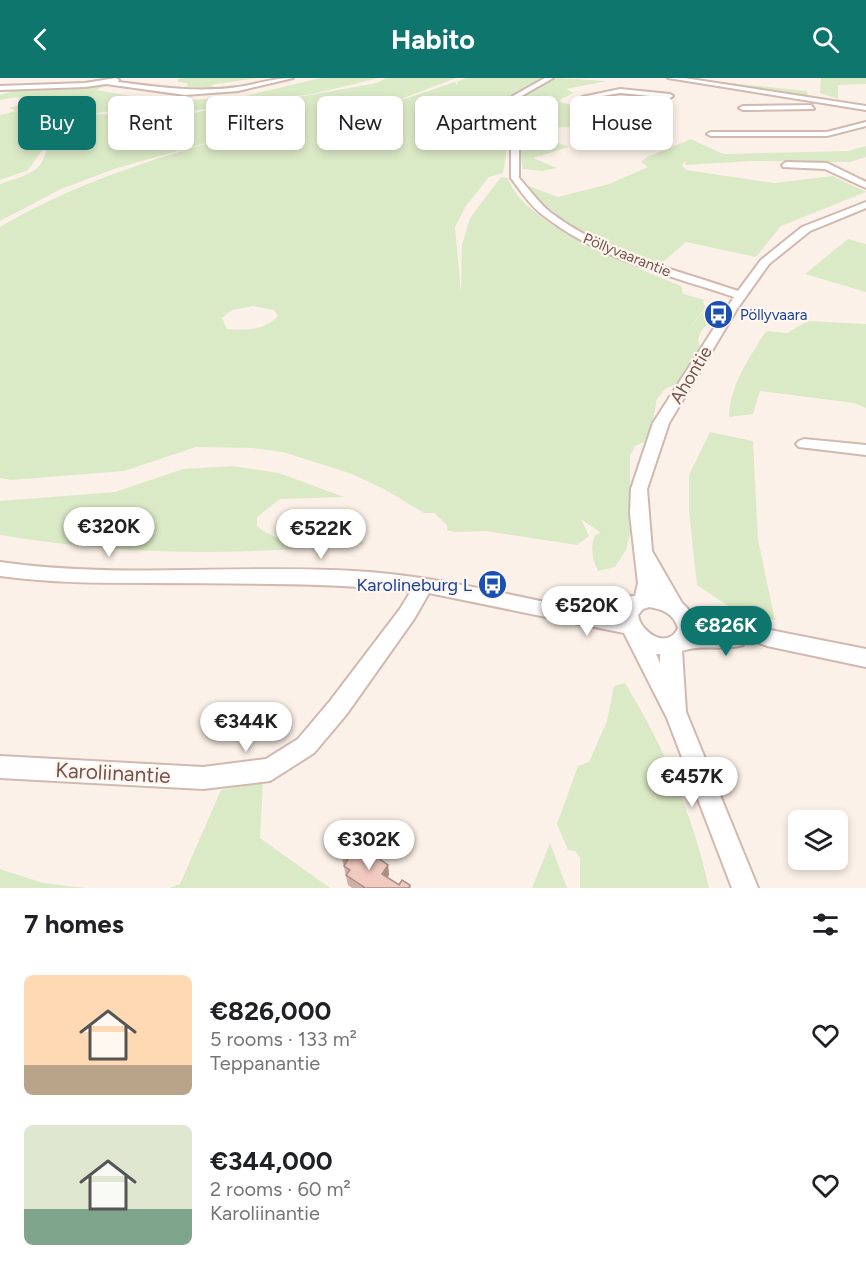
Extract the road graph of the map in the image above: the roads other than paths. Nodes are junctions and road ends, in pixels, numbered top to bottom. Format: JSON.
{"nodes":[{"id":1,"x":122,"y":78,"type":"edge"},
{"id":2,"x":290,"y":78,"type":"edge"},
{"id":3,"x":550,"y":78,"type":"edge"},
{"id":4,"x":671,"y":78,"type":"edge"},
{"id":5,"x":107,"y":82,"type":"junction"},
{"id":6,"x":698,"y":82,"type":"junction"},
{"id":7,"x":0,"y":88,"type":"edge"},
{"id":8,"x":591,"y":96,"type":"edge"},
{"id":9,"x":670,"y":96,"type":"joint"},
{"id":10,"x":825,"y":102,"type":"junction"},
{"id":11,"x":743,"y":108,"type":"dead end"},
{"id":12,"x":866,"y":108,"type":"edge"},
{"id":13,"x":866,"y":124,"type":"edge"},
{"id":14,"x":711,"y":134,"type":"dead end"},
{"id":15,"x":786,"y":165,"type":"dead end"},
{"id":16,"x":866,"y":186,"type":"edge"},
{"id":17,"x":866,"y":205,"type":"edge"},
{"id":18,"x":740,"y":296,"type":"junction"},
{"id":19,"x":804,"y":444,"type":"dead end"},
{"id":20,"x":866,"y":450,"type":"edge"},
{"id":21,"x":642,"y":544,"type":"junction"},
{"id":22,"x":0,"y":569,"type":"edge"},
{"id":23,"x":424,"y":585,"type":"junction"},
{"id":24,"x":640,"y":602,"type":"junction"},
{"id":25,"x":555,"y":611,"type":"junction"},
{"id":26,"x":680,"y":613,"type":"junction"},
{"id":27,"x":632,"y":631,"type":"junction"},
{"id":28,"x":767,"y":638,"type":"junction"},
{"id":29,"x":675,"y":645,"type":"junction"},
{"id":30,"x":866,"y":658,"type":"edge"},
{"id":31,"x":676,"y":714,"type":"junction"},
{"id":32,"x":0,"y":767,"type":"edge"},
{"id":33,"x":746,"y":888,"type":"edge"}],
"edges":[{"from":1,"to":5,"type":"street"},
{"from":2,"to":5,"type":"street"},
{"from":3,"to":18,"type":"street","name":"Pöllyvaarantie"},
{"from":4,"to":6,"type":"street"},
{"from":5,"to":7,"type":"street"},
{"from":6,"to":9,"type":"street"},
{"from":6,"to":10,"type":"street"},
{"from":8,"to":9,"type":"street"},
{"from":10,"to":11,"type":"street"},
{"from":10,"to":12,"type":"street"},
{"from":13,"to":14,"type":"street"},
{"from":15,"to":16,"type":"street"},
{"from":17,"to":18,"type":"street","name":"Ahontie"},
{"from":18,"to":21,"type":"street","name":"Ahontie"},
{"from":19,"to":20,"type":"street"},
{"from":21,"to":24,"type":"street","name":"Ahontie"},
{"from":21,"to":26,"type":"street","name":"Ahontie"},
{"from":22,"to":23,"type":"street"},
{"from":23,"to":25,"type":"street"},
{"from":23,"to":32,"type":"street","name":"Karoliinantie"},
{"from":24,"to":25,"type":"street"},
{"from":24,"to":26,"type":"street"},
{"from":24,"to":27,"type":"street"},
{"from":25,"to":27,"type":"street"},
{"from":26,"to":28,"type":"street"},
{"from":26,"to":29,"type":"street"},
{"from":27,"to":29,"type":"street"},
{"from":27,"to":31,"type":"street"},
{"from":28,"to":29,"type":"street"},
{"from":28,"to":30,"type":"street"},
{"from":29,"to":31,"type":"street"},
{"from":31,"to":33,"type":"street"}]}
